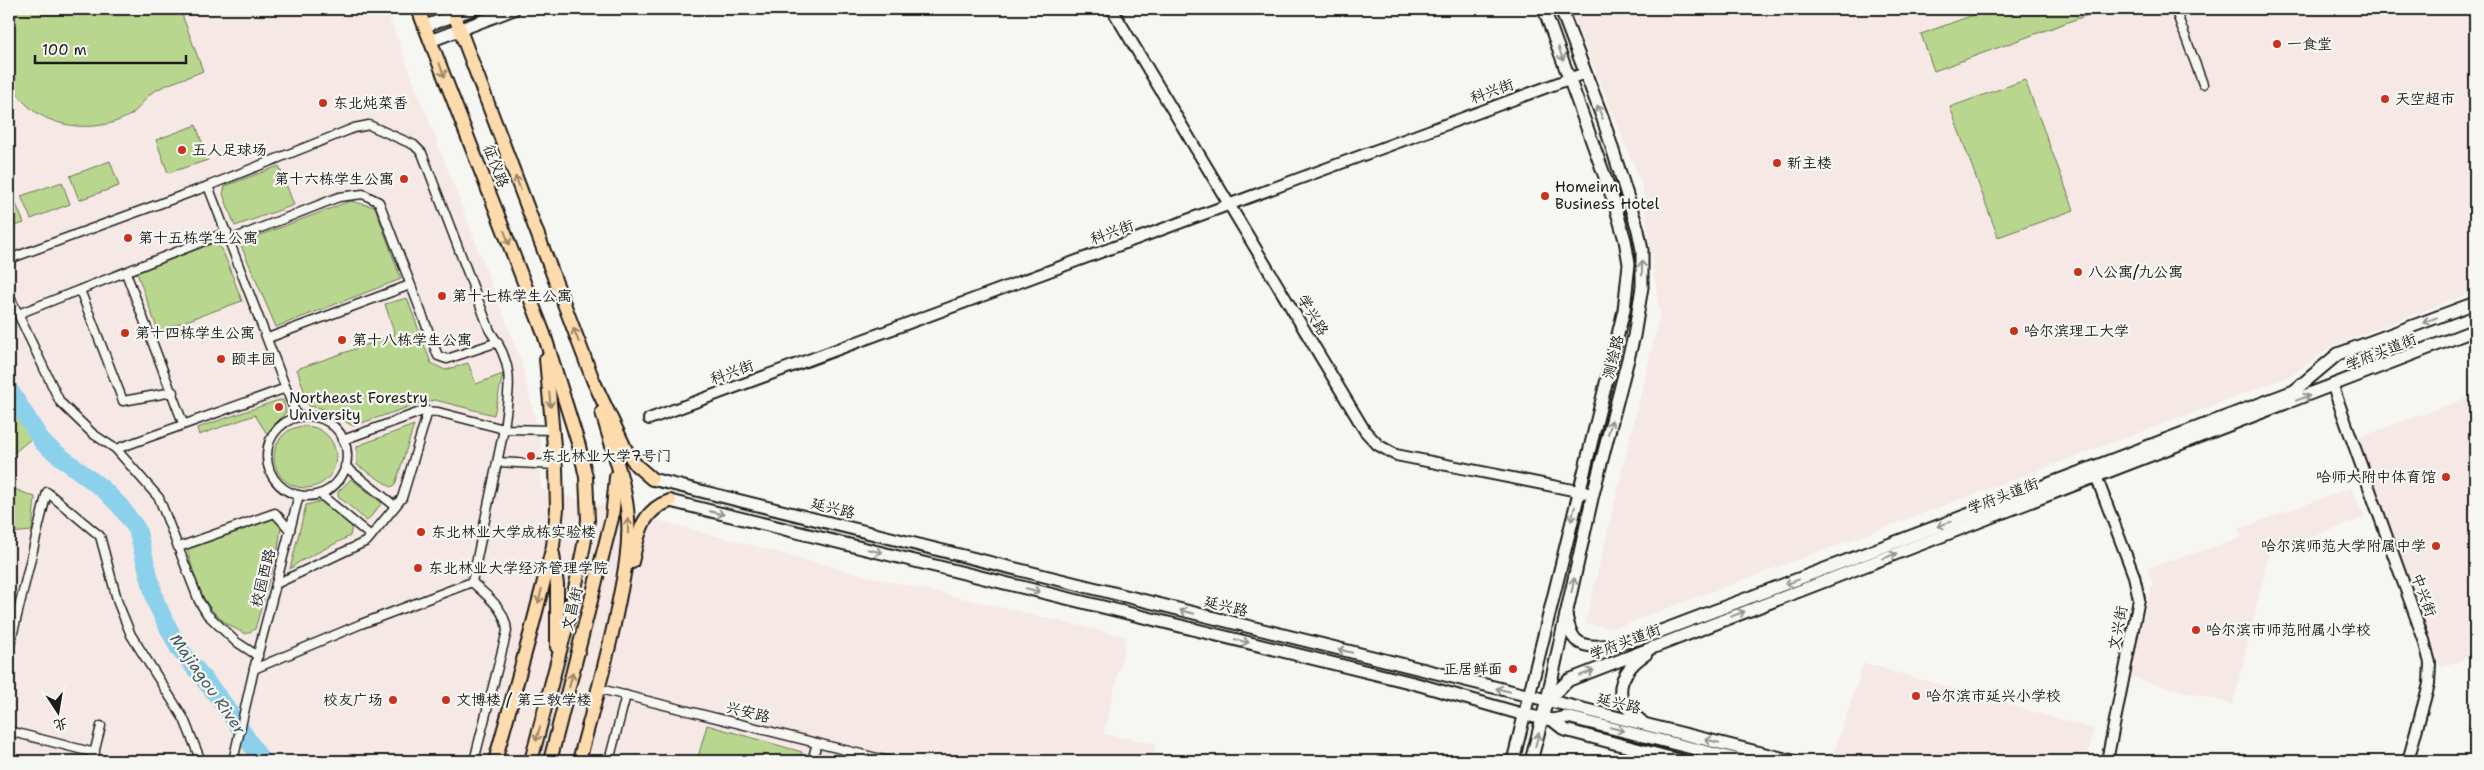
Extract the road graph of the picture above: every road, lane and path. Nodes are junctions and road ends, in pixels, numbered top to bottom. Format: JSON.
{"nodes":[{"id":1,"x":418,"y":9,"type":"edge"},
{"id":2,"x":473,"y":9,"type":"edge"},
{"id":3,"x":514,"y":9,"type":"edge"},
{"id":4,"x":1112,"y":9,"type":"edge"},
{"id":5,"x":1544,"y":9,"type":"edge"},
{"id":6,"x":1561,"y":9,"type":"edge"},
{"id":7,"x":2175,"y":9,"type":"edge"},
{"id":8,"x":453,"y":12,"type":"edge"},
{"id":9,"x":425,"y":26,"type":"junction"},
{"id":10,"x":460,"y":30,"type":"junction"},
{"id":11,"x":430,"y":40,"type":"junction"},
{"id":12,"x":1585,"y":73,"type":"junction"},
{"id":13,"x":1570,"y":78,"type":"junction"},
{"id":14,"x":2203,"y":84,"type":"dead end"},
{"id":15,"x":208,"y":186,"type":"junction"},
{"id":16,"x":1228,"y":205,"type":"junction"},
{"id":17,"x":229,"y":236,"type":"junction"},
{"id":18,"x":9,"y":259,"type":"edge"},
{"id":19,"x":126,"y":273,"type":"junction"},
{"id":20,"x":410,"y":285,"type":"junction"},
{"id":21,"x":80,"y":290,"type":"junction"},
{"id":22,"x":9,"y":295,"type":"edge"},
{"id":23,"x":2475,"y":303,"type":"edge"},
{"id":24,"x":18,"y":314,"type":"junction"},
{"id":25,"x":2475,"y":330,"type":"edge"},
{"id":26,"x":544,"y":334,"type":"junction"},
{"id":27,"x":268,"y":338,"type":"junction"},
{"id":28,"x":498,"y":342,"type":"junction"},
{"id":29,"x":593,"y":380,"type":"junction"},
{"id":30,"x":2332,"y":387,"type":"junction"},
{"id":31,"x":286,"y":388,"type":"junction"},
{"id":32,"x":173,"y":392,"type":"junction"},
{"id":33,"x":428,"y":411,"type":"junction"},
{"id":34,"x":297,"y":418,"type":"junction"},
{"id":35,"x":649,"y":419,"type":"dead end"},
{"id":36,"x":183,"y":423,"type":"junction"},
{"id":37,"x":504,"y":429,"type":"junction"},
{"id":38,"x":553,"y":430,"type":"junction"},
{"id":39,"x":343,"y":440,"type":"junction"},
{"id":40,"x":116,"y":450,"type":"junction"},
{"id":41,"x":498,"y":462,"type":"junction"},
{"id":42,"x":616,"y":464,"type":"junction"},
{"id":43,"x":556,"y":465,"type":"junction"},
{"id":44,"x":345,"y":466,"type":"junction"},
{"id":45,"x":2096,"y":476,"type":"junction"},
{"id":46,"x":652,"y":479,"type":"joint"},
{"id":47,"x":1579,"y":492,"type":"junction"},
{"id":48,"x":320,"y":494,"type":"junction"},
{"id":49,"x":1593,"y":494,"type":"junction"},
{"id":50,"x":299,"y":495,"type":"junction"},
{"id":51,"x":670,"y":501,"type":"joint"},
{"id":52,"x":395,"y":506,"type":"junction"},
{"id":53,"x":290,"y":530,"type":"junction"},
{"id":54,"x":371,"y":536,"type":"junction"},
{"id":55,"x":179,"y":547,"type":"junction"},
{"id":56,"x":552,"y":547,"type":"junction"},
{"id":57,"x":472,"y":582,"type":"junction"},
{"id":58,"x":276,"y":584,"type":"junction"},
{"id":59,"x":1566,"y":614,"type":"junction"},
{"id":60,"x":1658,"y":645,"type":"junction"},
{"id":61,"x":9,"y":648,"type":"edge"},
{"id":62,"x":258,"y":656,"type":"junction"},
{"id":63,"x":557,"y":659,"type":"junction"},
{"id":64,"x":254,"y":669,"type":"junction"},
{"id":65,"x":604,"y":671,"type":"junction"},
{"id":66,"x":600,"y":689,"type":"junction"},
{"id":67,"x":626,"y":695,"type":"junction"},
{"id":68,"x":1528,"y":697,"type":"junction"},
{"id":69,"x":1547,"y":700,"type":"junction"},
{"id":70,"x":1524,"y":715,"type":"junction"},
{"id":71,"x":1548,"y":719,"type":"junction"},
{"id":72,"x":1644,"y":724,"type":"junction"},
{"id":73,"x":101,"y":726,"type":"dead end"},
{"id":74,"x":9,"y":732,"type":"edge"},
{"id":75,"x":817,"y":743,"type":"junction"},
{"id":76,"x":95,"y":753,"type":"junction"},
{"id":77,"x":579,"y":757,"type":"edge"},
{"id":78,"x":92,"y":761,"type":"edge"},
{"id":79,"x":200,"y":761,"type":"edge"},
{"id":80,"x":234,"y":761,"type":"edge"},
{"id":81,"x":474,"y":761,"type":"edge"},
{"id":82,"x":495,"y":761,"type":"edge"},
{"id":83,"x":531,"y":761,"type":"edge"},
{"id":84,"x":550,"y":761,"type":"edge"},
{"id":85,"x":609,"y":761,"type":"edge"},
{"id":86,"x":812,"y":761,"type":"edge"},
{"id":87,"x":889,"y":761,"type":"edge"},
{"id":88,"x":1513,"y":761,"type":"edge"},
{"id":89,"x":1531,"y":761,"type":"edge"},
{"id":90,"x":1682,"y":761,"type":"edge"},
{"id":91,"x":1744,"y":761,"type":"edge"},
{"id":92,"x":1793,"y":761,"type":"edge"},
{"id":93,"x":2107,"y":761,"type":"edge"},
{"id":94,"x":2408,"y":761,"type":"edge"}],
"edges":[{"from":1,"to":9,"type":"main road","name":"征仪路"},
{"from":2,"to":8,"type":"main road"},
{"from":3,"to":10,"type":"main road"},
{"from":4,"to":16,"type":"street","name":"学兴路"},
{"from":5,"to":13,"type":"main road","name":"测绘路","one_way":true},
{"from":6,"to":12,"type":"main road","name":"测绘路"},
{"from":7,"to":14,"type":"street"},
{"from":8,"to":9,"type":"main road"},
{"from":8,"to":10,"type":"main road"},
{"from":9,"to":11,"type":"main road","name":"征仪路"},
{"from":10,"to":11,"type":"main road"},
{"from":29,"to":10,"type":"main road","one_way":true},
{"from":11,"to":26,"type":"main road","name":"征仪路","one_way":true},
{"from":12,"to":13,"type":"street","name":"科兴街"},
{"from":49,"to":12,"type":"main road","name":"测绘路","one_way":true},
{"from":13,"to":16,"type":"street","name":"科兴街"},
{"from":13,"to":47,"type":"main road","name":"测绘路"},
{"from":15,"to":17,"type":"street"},
{"from":15,"to":18,"type":"street"},
{"from":15,"to":28,"type":"street"},
{"from":16,"to":35,"type":"street","name":"科兴街"},
{"from":16,"to":47,"type":"street","name":"学兴路"},
{"from":17,"to":19,"type":"street"},
{"from":17,"to":20,"type":"street"},
{"from":17,"to":27,"type":"street"},
{"from":19,"to":21,"type":"street"},
{"from":19,"to":32,"type":"street"},
{"from":20,"to":27,"type":"street"},
{"from":20,"to":28,"type":"street"},
{"from":21,"to":24,"type":"street"},
{"from":21,"to":32,"type":"street"},
{"from":22,"to":24,"type":"street"},
{"from":23,"to":59,"type":"main road","name":"学府头道街","one_way":true},
{"from":24,"to":40,"type":"street"},
{"from":25,"to":30,"type":"main road","name":"学府头道街"},
{"from":26,"to":38,"type":"main road","one_way":true},
{"from":26,"to":63,"type":"main road","name":"文昌街"},
{"from":27,"to":31,"type":"street"},
{"from":28,"to":37,"type":"street"},
{"from":29,"to":42,"type":"main road"},
{"from":29,"to":46,"type":"main road"},
{"from":45,"to":30,"type":"main road","name":"学府头道街","one_way":true},
{"from":30,"to":94,"type":"street","name":"中兴街"},
{"from":31,"to":34,"type":"street"},
{"from":31,"to":36,"type":"street"},
{"from":32,"to":36,"type":"street"},
{"from":33,"to":37,"type":"street"},
{"from":33,"to":39,"type":"street"},
{"from":33,"to":52,"type":"street"},
{"from":34,"to":39,"type":"street"},
{"from":34,"to":50,"type":"street"},
{"from":36,"to":40,"type":"street"},
{"from":37,"to":38,"type":"street"},
{"from":37,"to":41,"type":"street"},
{"from":38,"to":43,"type":"main road"},
{"from":39,"to":44,"type":"street"},
{"from":40,"to":55,"type":"street"},
{"from":41,"to":43,"type":"street"},
{"from":41,"to":57,"type":"street"},
{"from":65,"to":42,"type":"main road","one_way":true},
{"from":84,"to":42,"type":"main road","name":"文昌街","one_way":true},
{"from":43,"to":56,"type":"main road"},
{"from":44,"to":48,"type":"street"},
{"from":44,"to":52,"type":"street"},
{"from":60,"to":45,"type":"main road","name":"学府头道街","one_way":true},
{"from":45,"to":93,"type":"street","name":"文兴街"},
{"from":68,"to":46,"type":"main road","name":"延兴路","one_way":true},
{"from":47,"to":49,"type":"street","name":"学兴路"},
{"from":47,"to":68,"type":"main road","name":"测绘路","one_way":true},
{"from":48,"to":50,"type":"street"},
{"from":48,"to":54,"type":"street"},
{"from":59,"to":49,"type":"main road","name":"测绘路","one_way":true},
{"from":50,"to":53,"type":"street","name":"校园西路"},
{"from":51,"to":65,"type":"main road"},
{"from":51,"to":70,"type":"main road","name":"延兴路","one_way":true},
{"from":52,"to":54,"type":"street"},
{"from":53,"to":55,"type":"street"},
{"from":53,"to":58,"type":"street","name":"校园西路"},
{"from":54,"to":58,"type":"street"},
{"from":55,"to":62,"type":"street"},
{"from":56,"to":63,"type":"main road"},
{"from":56,"to":82,"type":"main road","one_way":true},
{"from":57,"to":64,"type":"street"},
{"from":57,"to":81,"type":"street"},
{"from":58,"to":62,"type":"street","name":"校园西路"},
{"from":59,"to":69,"type":"main road","name":"测绘路"},
{"from":69,"to":60,"type":"main road","name":"学府头道街","one_way":true},
{"from":60,"to":72,"type":"main road"},
{"from":61,"to":79,"type":"street"},
{"from":62,"to":64,"type":"street","name":"校园西路"},
{"from":63,"to":83,"type":"main road","name":"文昌街","one_way":true},
{"from":64,"to":80,"type":"street","name":"校园西路"},
{"from":65,"to":66,"type":"main road"},
{"from":66,"to":67,"type":"street","name":"兴安路"},
{"from":66,"to":77,"type":"main road"},
{"from":67,"to":75,"type":"street","name":"兴安路"},
{"from":67,"to":85,"type":"street"},
{"from":68,"to":69,"type":"main road","name":"延兴路"},
{"from":68,"to":70,"type":"main road","name":"测绘路"},
{"from":69,"to":71,"type":"main road","name":"测绘路"},
{"from":69,"to":72,"type":"main road","name":"延兴路"},
{"from":70,"to":71,"type":"main road","name":"延兴路"},
{"from":70,"to":88,"type":"main road","name":"测绘路"},
{"from":89,"to":71,"type":"main road","name":"测绘路","one_way":true},
{"from":71,"to":90,"type":"main road","name":"延兴路"},
{"from":71,"to":91,"type":"main road","one_way":true},
{"from":92,"to":72,"type":"main road","name":"延兴路","one_way":true},
{"from":73,"to":76,"type":"street"},
{"from":74,"to":76,"type":"street"},
{"from":75,"to":86,"type":"street"},
{"from":75,"to":87,"type":"street","name":"兴安路"},
{"from":76,"to":78,"type":"street"}]}
